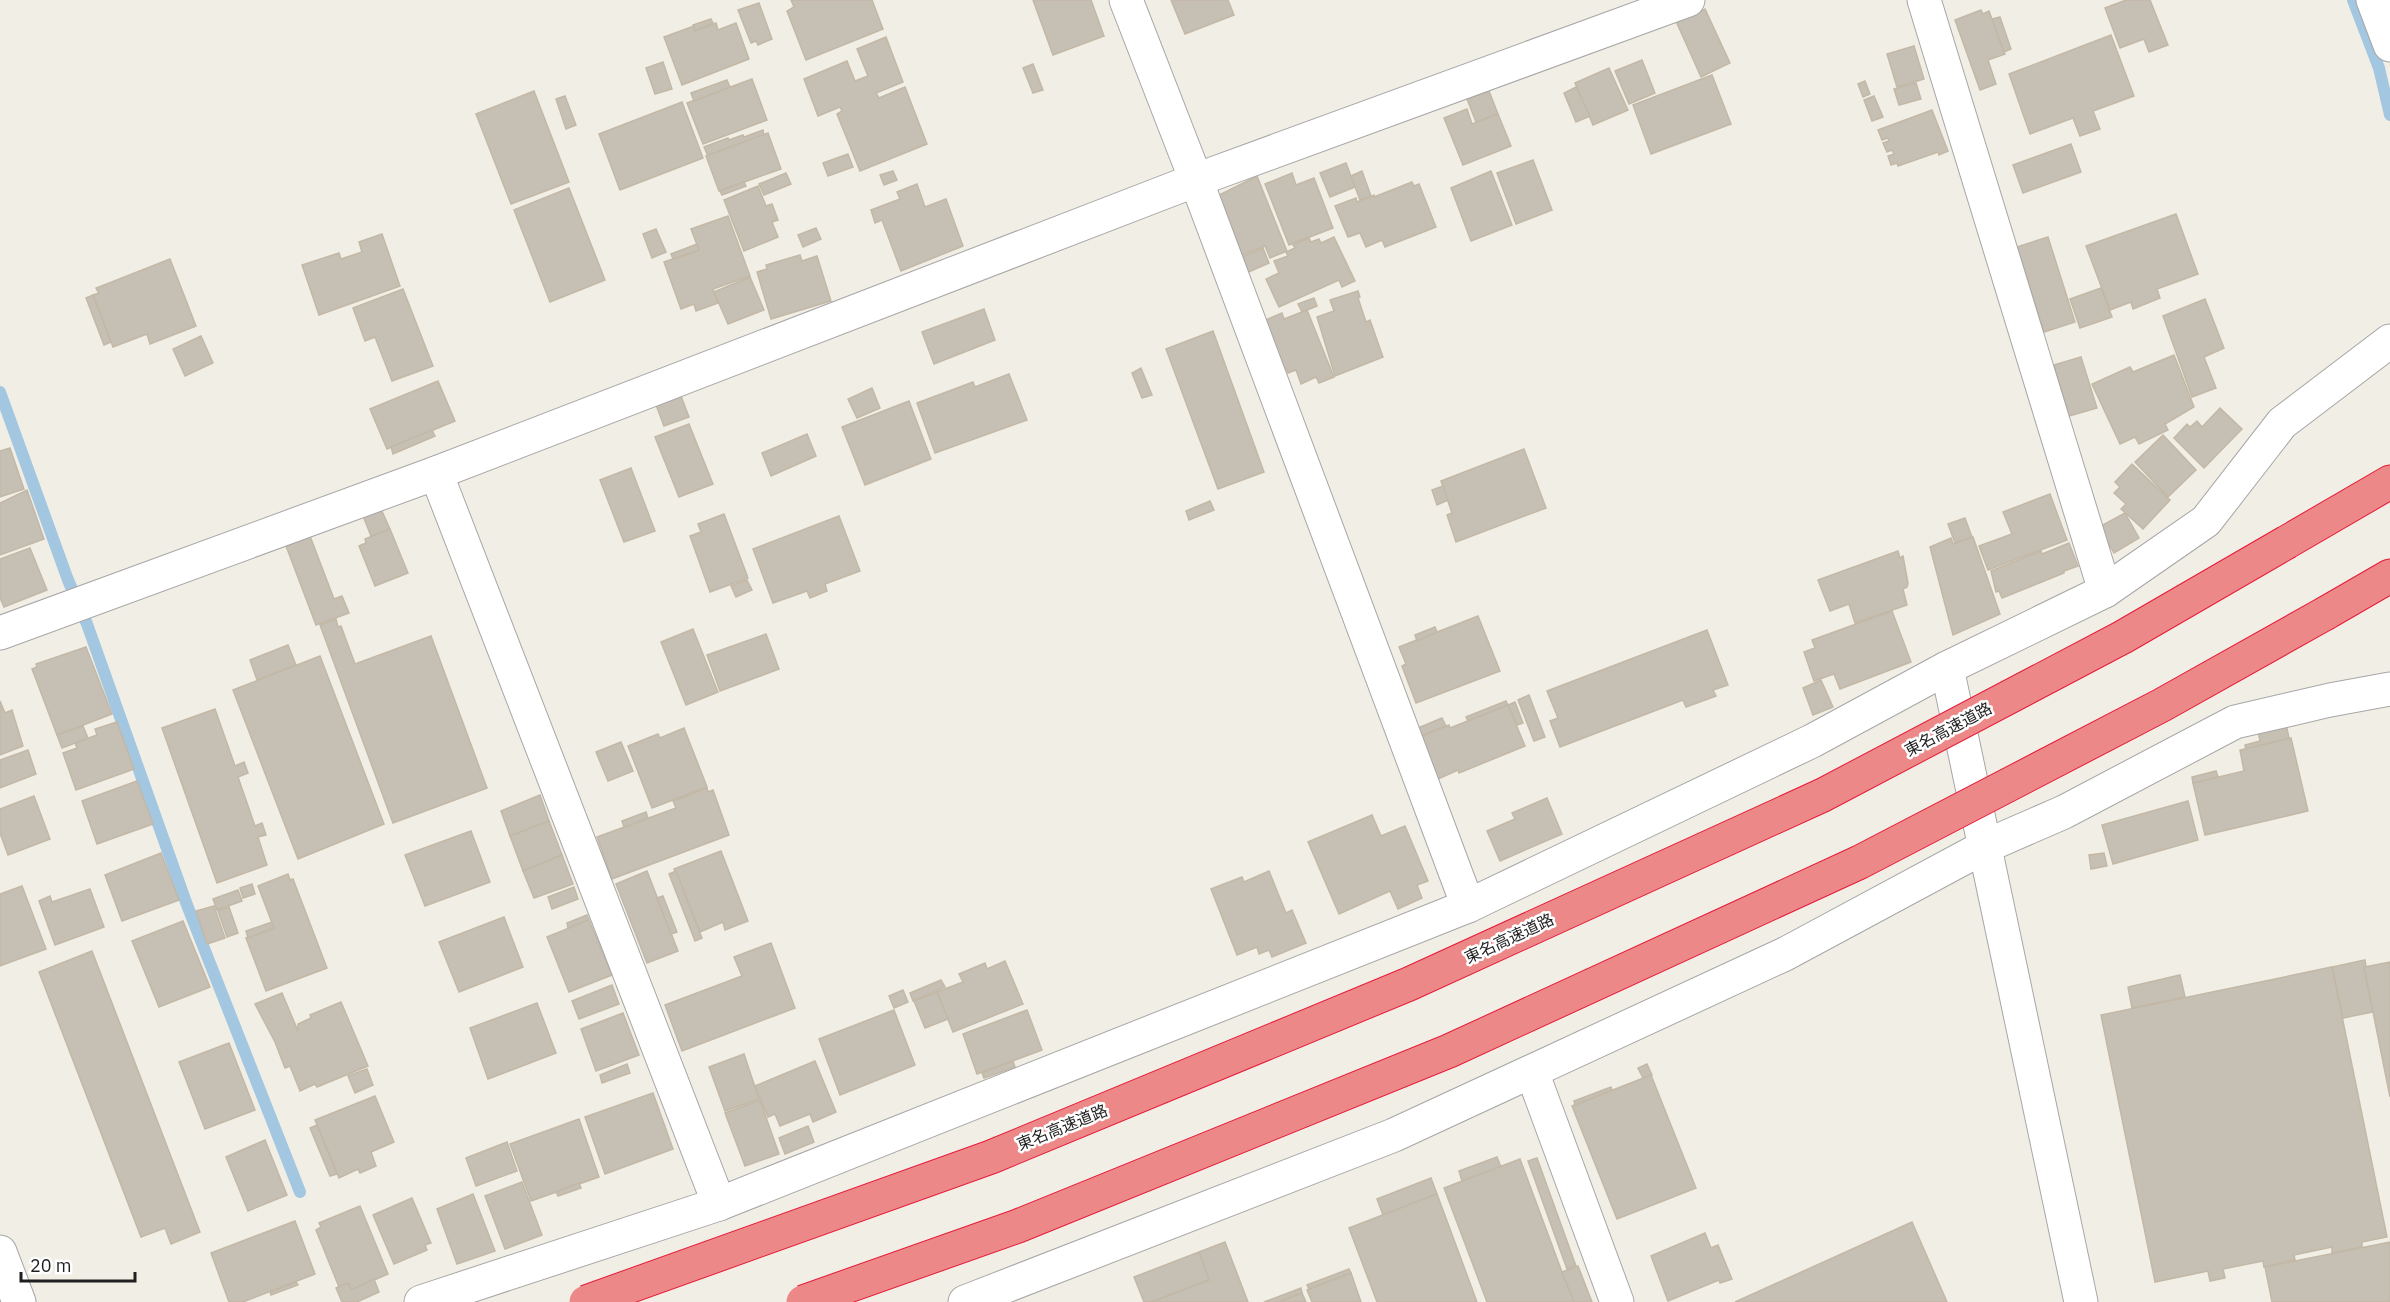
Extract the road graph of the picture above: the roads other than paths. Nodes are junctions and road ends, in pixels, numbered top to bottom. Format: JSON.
{"nodes":[{"id":1,"x":1126,"y":0,"type":"edge"},
{"id":2,"x":1688,"y":0,"type":"edge"},
{"id":3,"x":1924,"y":0,"type":"edge"},
{"id":4,"x":2373,"y":0,"type":"edge"},
{"id":5,"x":2390,"y":45,"type":"edge"},
{"id":6,"x":1196,"y":180,"type":"junction"},
{"id":7,"x":2390,"y":341,"type":"edge"},
{"id":8,"x":436,"y":473,"type":"junction"},
{"id":9,"x":2390,"y":482,"type":"edge"},
{"id":10,"x":2390,"y":576,"type":"edge"},
{"id":11,"x":2105,"y":591,"type":"junction"},
{"id":12,"x":0,"y":633,"type":"edge"},
{"id":13,"x":1947,"y":668,"type":"junction"},
{"id":14,"x":2390,"y":689,"type":"edge"},
{"id":15,"x":1986,"y":846,"type":"junction"},
{"id":16,"x":1468,"y":906,"type":"junction"},
{"id":17,"x":1532,"y":1072,"type":"junction"},
{"id":18,"x":719,"y":1204,"type":"junction"},
{"id":19,"x":0,"y":1252,"type":"edge"},
{"id":20,"x":19,"y":1302,"type":"edge"},
{"id":21,"x":421,"y":1302,"type":"edge"},
{"id":22,"x":586,"y":1302,"type":"edge"},
{"id":23,"x":803,"y":1302,"type":"edge"},
{"id":24,"x":965,"y":1302,"type":"edge"},
{"id":25,"x":1617,"y":1302,"type":"edge"},
{"id":26,"x":2081,"y":1302,"type":"edge"}],
"edges":[{"from":1,"to":6,"type":"street"},
{"from":2,"to":6,"type":"street"},
{"from":3,"to":11,"type":"street"},
{"from":4,"to":5,"type":"street"},
{"from":6,"to":8,"type":"street"},
{"from":6,"to":16,"type":"street"},
{"from":7,"to":11,"type":"street"},
{"from":8,"to":12,"type":"street"},
{"from":8,"to":18,"type":"street"},
{"from":9,"to":22,"type":"highway","name":"東名高速道路","bridge":true},
{"from":10,"to":23,"type":"highway","bridge":true},
{"from":11,"to":13,"type":"street"},
{"from":13,"to":15,"type":"street"},
{"from":13,"to":16,"type":"street"},
{"from":14,"to":15,"type":"street"},
{"from":15,"to":17,"type":"street"},
{"from":15,"to":26,"type":"street"},
{"from":16,"to":18,"type":"street"},
{"from":17,"to":24,"type":"street"},
{"from":17,"to":25,"type":"street"},
{"from":18,"to":21,"type":"street"},
{"from":19,"to":20,"type":"street"}]}
